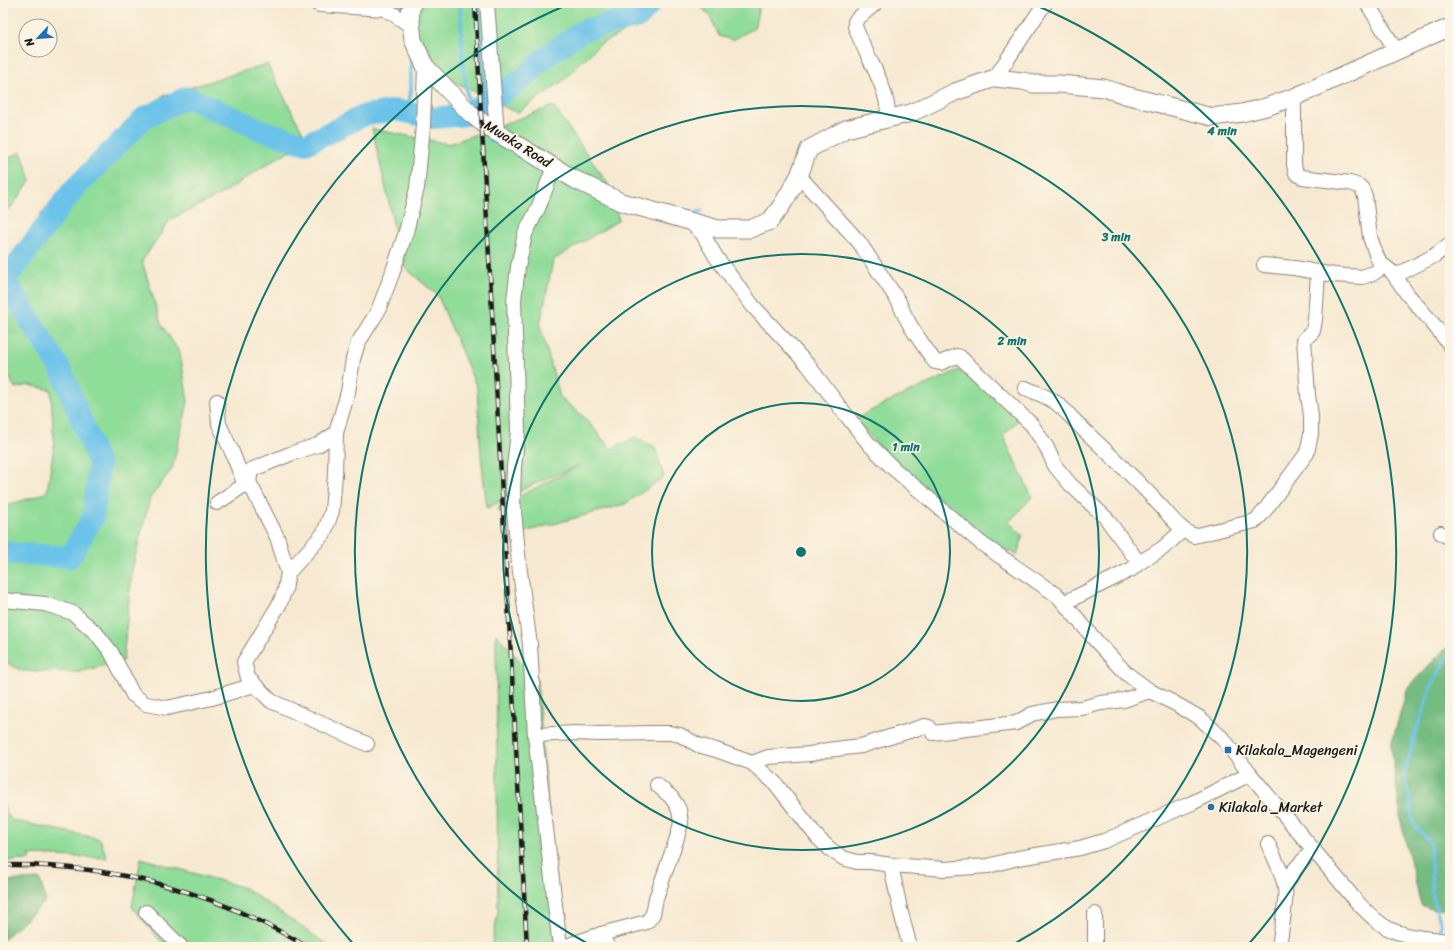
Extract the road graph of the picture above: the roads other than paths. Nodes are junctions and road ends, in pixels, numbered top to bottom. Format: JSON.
{"nodes":[{"id":1,"x":316,"y":3,"type":"edge"},
{"id":2,"x":413,"y":3,"type":"edge"},
{"id":3,"x":488,"y":3,"type":"edge"},
{"id":4,"x":876,"y":3,"type":"edge"},
{"id":5,"x":1045,"y":3,"type":"edge"},
{"id":6,"x":1367,"y":3,"type":"edge"},
{"id":7,"x":412,"y":27,"type":"junction"},
{"id":8,"x":1450,"y":27,"type":"edge"},
{"id":9,"x":1397,"y":52,"type":"junction"},
{"id":10,"x":425,"y":66,"type":"junction"},
{"id":11,"x":996,"y":78,"type":"junction"},
{"id":12,"x":1292,"y":98,"type":"junction"},
{"id":13,"x":888,"y":118,"type":"junction"},
{"id":14,"x":497,"y":133,"type":"junction"},
{"id":15,"x":554,"y":168,"type":"junction"},
{"id":16,"x":799,"y":176,"type":"junction"},
{"id":17,"x":688,"y":220,"type":"junction"},
{"id":18,"x":1450,"y":244,"type":"edge"},
{"id":19,"x":1264,"y":265,"type":"dead end"},
{"id":20,"x":1384,"y":266,"type":"junction"},
{"id":21,"x":1318,"y":273,"type":"junction"},
{"id":22,"x":1395,"y":276,"type":"junction"},
{"id":23,"x":1450,"y":345,"type":"edge"},
{"id":24,"x":1025,"y":388,"type":"dead end"},
{"id":25,"x":217,"y":401,"type":"dead end"},
{"id":26,"x":336,"y":433,"type":"junction"},
{"id":27,"x":247,"y":484,"type":"junction"},
{"id":28,"x":217,"y":502,"type":"dead end"},
{"id":29,"x":1183,"y":530,"type":"junction"},
{"id":30,"x":1139,"y":563,"type":"junction"},
{"id":31,"x":288,"y":573,"type":"junction"},
{"id":32,"x":3,"y":600,"type":"edge"},
{"id":33,"x":1064,"y":603,"type":"junction"},
{"id":34,"x":254,"y":685,"type":"junction"},
{"id":35,"x":1150,"y":690,"type":"junction"},
{"id":36,"x":535,"y":735,"type":"junction"},
{"id":37,"x":366,"y":744,"type":"dead end"},
{"id":38,"x":752,"y":763,"type":"junction"},
{"id":39,"x":1250,"y":774,"type":"junction"},
{"id":40,"x":657,"y":785,"type":"dead end"},
{"id":41,"x":1268,"y":844,"type":"dead end"},
{"id":42,"x":1314,"y":849,"type":"junction"},
{"id":43,"x":890,"y":865,"type":"junction"},
{"id":44,"x":1285,"y":887,"type":"junction"},
{"id":45,"x":146,"y":912,"type":"dead end"},
{"id":46,"x":1095,"y":914,"type":"dead end"},
{"id":47,"x":601,"y":934,"type":"junction"},
{"id":48,"x":1450,"y":941,"type":"edge"},
{"id":49,"x":181,"y":947,"type":"edge"},
{"id":50,"x":560,"y":947,"type":"edge"},
{"id":51,"x":563,"y":947,"type":"edge"},
{"id":52,"x":608,"y":947,"type":"edge"},
{"id":53,"x":910,"y":947,"type":"edge"},
{"id":54,"x":1095,"y":947,"type":"edge"},
{"id":55,"x":1279,"y":947,"type":"edge"}],
"edges":[{"from":1,"to":7,"type":"street"},
{"from":2,"to":7,"type":"street","name":"Mwaka Road"},
{"from":3,"to":14,"type":"street"},
{"from":4,"to":13,"type":"street"},
{"from":5,"to":11,"type":"street"},
{"from":6,"to":9,"type":"street"},
{"from":7,"to":10,"type":"street","name":"Mwaka Road"},
{"from":8,"to":9,"type":"street"},
{"from":9,"to":12,"type":"street"},
{"from":10,"to":14,"type":"street","name":"Mwaka Road"},
{"from":10,"to":26,"type":"street"},
{"from":11,"to":12,"type":"street"},
{"from":11,"to":13,"type":"street","name":"Mwaka Road"},
{"from":12,"to":20,"type":"street"},
{"from":13,"to":16,"type":"street","name":"Mwaka Road"},
{"from":14,"to":15,"type":"street","name":"Mwaka Road"},
{"from":15,"to":17,"type":"street","name":"Mwaka Road"},
{"from":15,"to":36,"type":"street"},
{"from":16,"to":17,"type":"street","name":"Mwaka Road"},
{"from":16,"to":30,"type":"street"},
{"from":17,"to":33,"type":"street"},
{"from":18,"to":22,"type":"street"},
{"from":19,"to":21,"type":"street"},
{"from":20,"to":21,"type":"street"},
{"from":20,"to":22,"type":"street"},
{"from":21,"to":29,"type":"street"},
{"from":22,"to":23,"type":"street"},
{"from":24,"to":29,"type":"street"},
{"from":25,"to":27,"type":"street"},
{"from":26,"to":27,"type":"street"},
{"from":26,"to":31,"type":"street"},
{"from":27,"to":28,"type":"street"},
{"from":27,"to":31,"type":"street"},
{"from":29,"to":30,"type":"street"},
{"from":30,"to":33,"type":"street"},
{"from":31,"to":34,"type":"street"},
{"from":32,"to":34,"type":"street"},
{"from":33,"to":35,"type":"street"},
{"from":34,"to":37,"type":"street"},
{"from":35,"to":38,"type":"street"},
{"from":35,"to":39,"type":"street"},
{"from":36,"to":38,"type":"street"},
{"from":36,"to":50,"type":"street"},
{"from":38,"to":43,"type":"street"},
{"from":39,"to":42,"type":"street"},
{"from":39,"to":43,"type":"street"},
{"from":40,"to":47,"type":"street"},
{"from":41,"to":44,"type":"street"},
{"from":42,"to":44,"type":"street"},
{"from":42,"to":48,"type":"street"},
{"from":43,"to":53,"type":"street"},
{"from":44,"to":55,"type":"street"},
{"from":45,"to":49,"type":"street"},
{"from":46,"to":54,"type":"street"},
{"from":47,"to":51,"type":"street"},
{"from":47,"to":52,"type":"street"}]}
